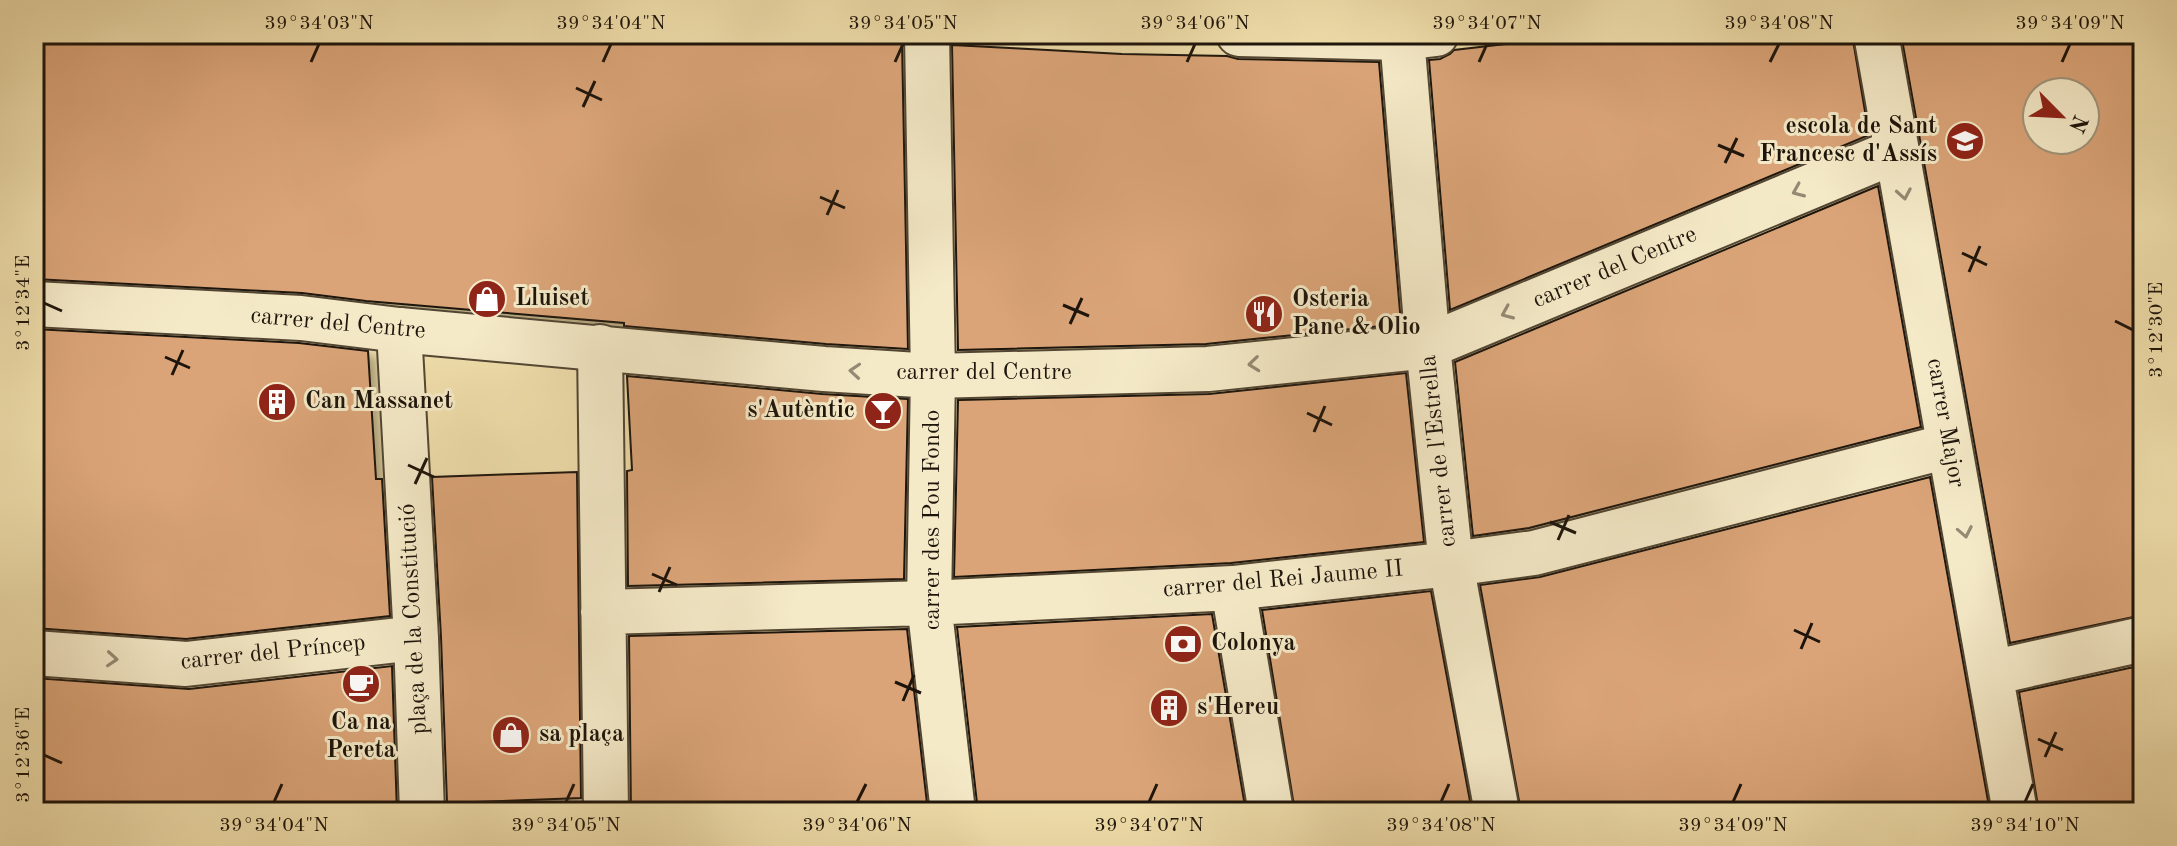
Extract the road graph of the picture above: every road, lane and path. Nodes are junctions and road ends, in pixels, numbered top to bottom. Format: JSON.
{"nodes":[{"id":1,"x":927,"y":34,"type":"edge"},
{"id":2,"x":1239,"y":34,"type":"edge"},
{"id":3,"x":1876,"y":34,"type":"edge"},
{"id":4,"x":1419,"y":36,"type":"edge"},
{"id":5,"x":1896,"y":151,"type":"junction"},
{"id":6,"x":34,"y":304,"type":"edge"},
{"id":7,"x":399,"y":330,"type":"junction"},
{"id":8,"x":1428,"y":346,"type":"junction"},
{"id":9,"x":600,"y":347,"type":"junction"},
{"id":10,"x":933,"y":376,"type":"junction"},
{"id":11,"x":1948,"y":446,"type":"junction"},
{"id":12,"x":1451,"y":564,"type":"junction"},
{"id":13,"x":1233,"y":588,"type":"junction"},
{"id":14,"x":929,"y":603,"type":"junction"},
{"id":15,"x":603,"y":612,"type":"junction"},
{"id":16,"x":416,"y":638,"type":"junction"},
{"id":17,"x":2143,"y":639,"type":"edge"},
{"id":18,"x":34,"y":653,"type":"edge"},
{"id":19,"x":1991,"y":673,"type":"junction"},
{"id":20,"x":422,"y":812,"type":"edge"},
{"id":21,"x":606,"y":812,"type":"edge"},
{"id":22,"x":953,"y":812,"type":"edge"},
{"id":23,"x":1271,"y":812,"type":"edge"},
{"id":24,"x":1497,"y":812,"type":"edge"},
{"id":25,"x":2015,"y":812,"type":"edge"}],
"edges":[{"from":1,"to":10,"type":"street","name":"carrer des Pou Fondo"},
{"from":2,"to":4,"type":"street"},
{"from":3,"to":5,"type":"street","name":"carrer Major"},
{"from":4,"to":8,"type":"street","name":"carrer de l'Estrella"},
{"from":5,"to":8,"type":"street","name":"carrer del Centre","one_way":true},
{"from":5,"to":11,"type":"street","name":"carrer Major","one_way":true},
{"from":6,"to":7,"type":"street","name":"carrer del Centre"},
{"from":7,"to":9,"type":"street","name":"carrer del Centre"},
{"from":7,"to":16,"type":"street","name":"plaça de la Constitució"},
{"from":8,"to":10,"type":"street","name":"carrer del Centre","one_way":true},
{"from":8,"to":12,"type":"street","name":"carrer de l'Estrella"},
{"from":10,"to":9,"type":"street","name":"carrer del Centre","one_way":true},
{"from":9,"to":15,"type":"street"},
{"from":10,"to":14,"type":"street","name":"carrer des Pou Fondo"},
{"from":11,"to":12,"type":"street","name":"carrer del Rei Jaume II"},
{"from":11,"to":19,"type":"street","name":"carrer Major","one_way":true},
{"from":12,"to":13,"type":"street","name":"carrer del Rei Jaume II"},
{"from":12,"to":24,"type":"street","name":"carrer de l'Estrella"},
{"from":13,"to":14,"type":"street","name":"carrer del Rei Jaume II"},
{"from":13,"to":23,"type":"street"},
{"from":14,"to":15,"type":"street","name":"carrer del Rei Jaume II"},
{"from":14,"to":22,"type":"street","name":"carrer des Pou Fondo"},
{"from":15,"to":21,"type":"street"},
{"from":18,"to":16,"type":"street","name":"carrer del Príncep","one_way":true},
{"from":16,"to":20,"type":"street","name":"plaça de la Constitució"},
{"from":17,"to":19,"type":"street"},
{"from":19,"to":25,"type":"street","name":"carrer Major"}]}
